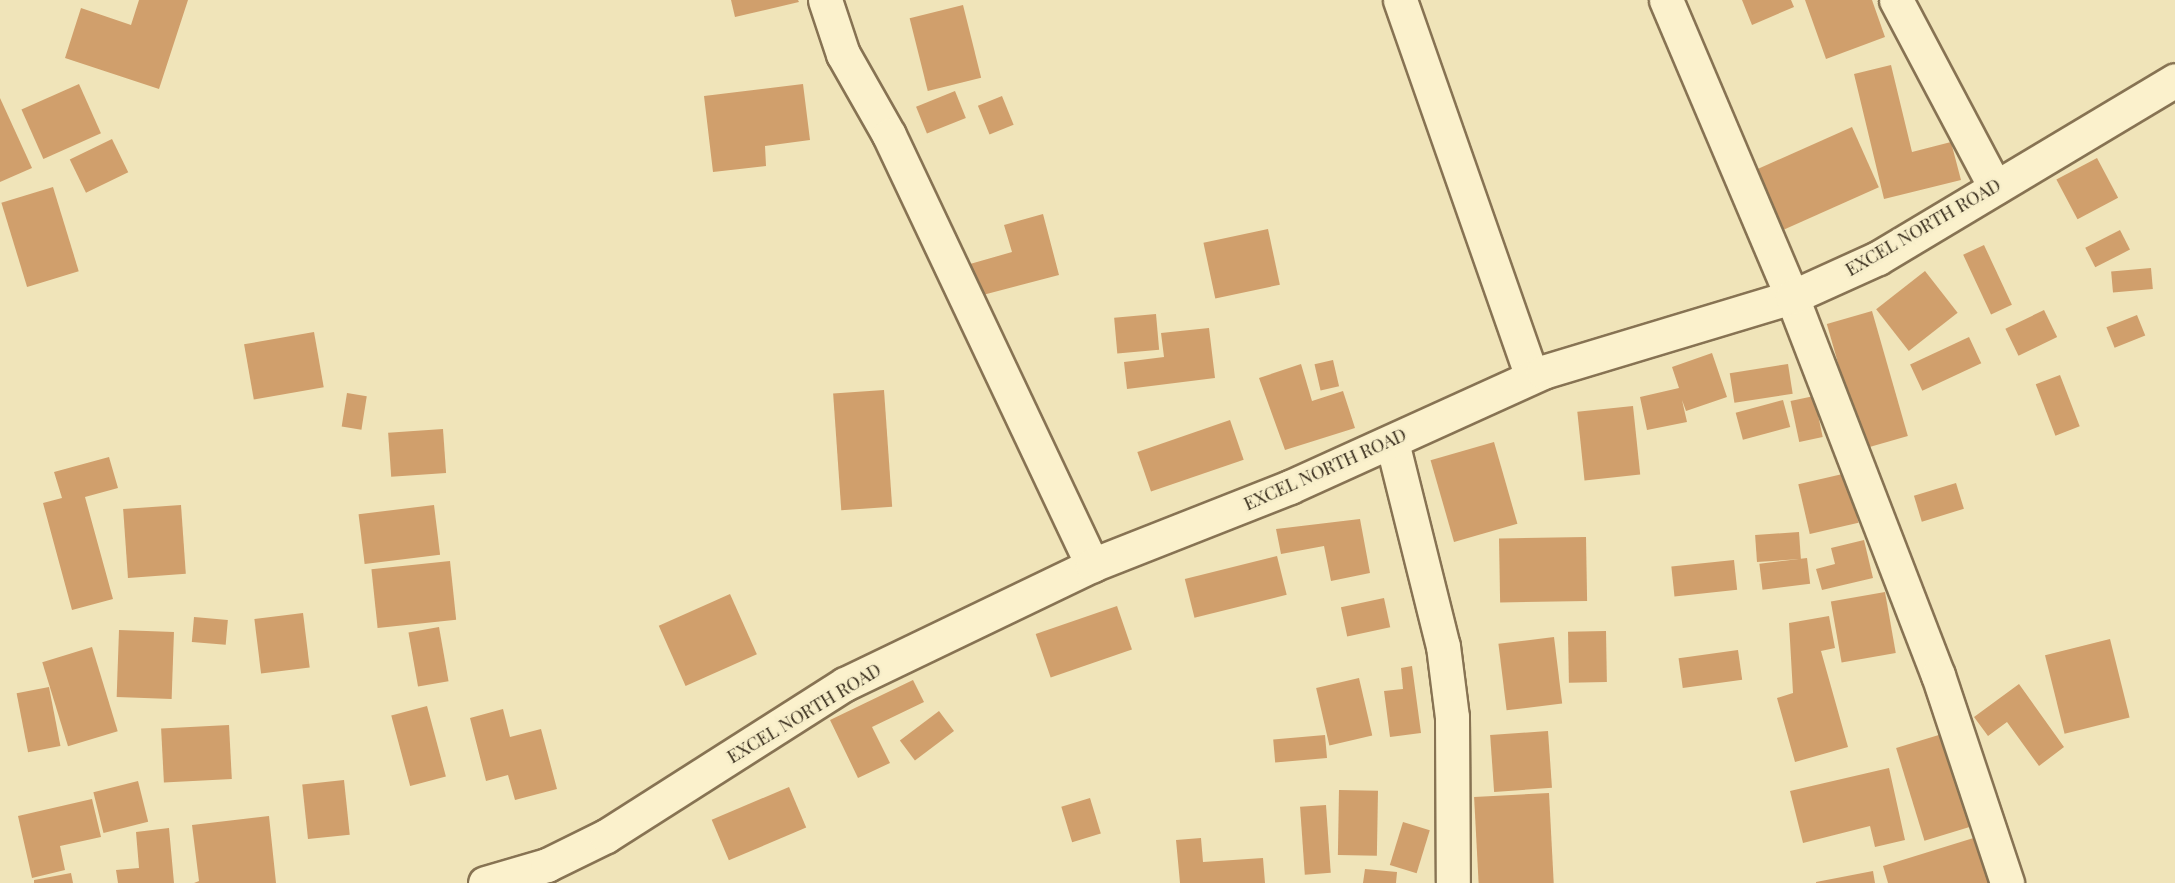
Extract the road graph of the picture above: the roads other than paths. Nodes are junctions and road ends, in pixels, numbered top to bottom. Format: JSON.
{"nodes":[{"id":1,"x":825,"y":0,"type":"edge"},
{"id":2,"x":1400,"y":0,"type":"edge"},
{"id":3,"x":1666,"y":0,"type":"edge"},
{"id":4,"x":1896,"y":0,"type":"edge"},
{"id":5,"x":2175,"y":80,"type":"edge"},
{"id":6,"x":1995,"y":187,"type":"junction"},
{"id":7,"x":1792,"y":297,"type":"junction"},
{"id":8,"x":1532,"y":376,"type":"junction"},
{"id":9,"x":1392,"y":442,"type":"junction"},
{"id":10,"x":1092,"y":565,"type":"junction"},
{"id":11,"x":485,"y":883,"type":"edge"},
{"id":12,"x":1453,"y":883,"type":"edge"},
{"id":13,"x":2007,"y":883,"type":"edge"}],
"edges":[{"from":1,"to":10,"type":"street"},
{"from":2,"to":8,"type":"street"},
{"from":3,"to":7,"type":"street"},
{"from":4,"to":6,"type":"street"},
{"from":5,"to":6,"type":"street","name":"EXCEL NORTH ROAD"},
{"from":6,"to":7,"type":"street","name":"EXCEL NORTH ROAD"},
{"from":7,"to":8,"type":"street","name":"EXCEL NORTH ROAD"},
{"from":7,"to":13,"type":"street"},
{"from":8,"to":9,"type":"street","name":"EXCEL NORTH ROAD"},
{"from":9,"to":10,"type":"street","name":"EXCEL NORTH ROAD"},
{"from":9,"to":12,"type":"street"},
{"from":10,"to":11,"type":"street","name":"EXCEL NORTH ROAD"}]}
